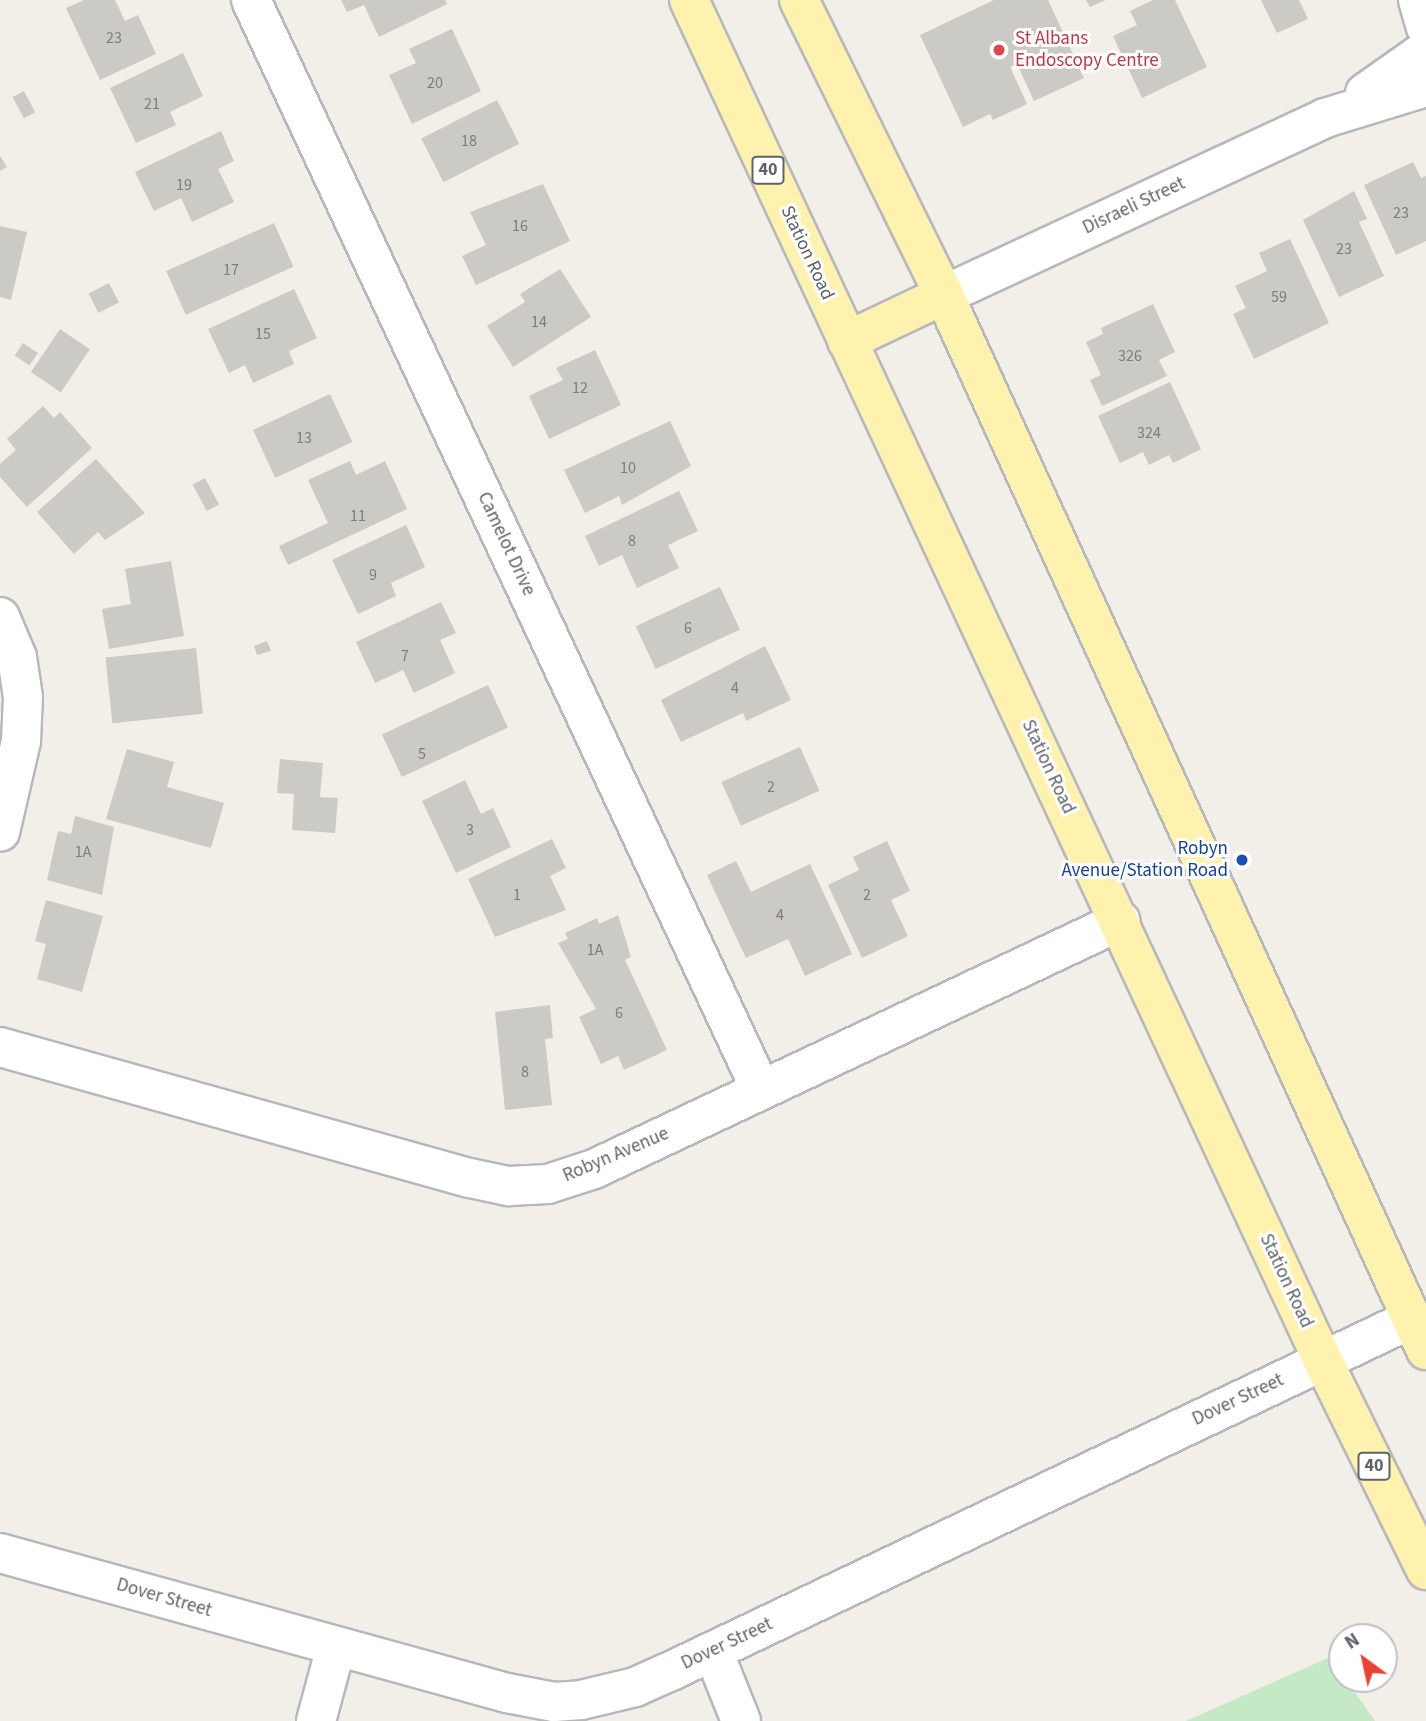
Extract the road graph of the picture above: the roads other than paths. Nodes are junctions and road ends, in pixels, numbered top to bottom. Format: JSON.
{"nodes":[{"id":1,"x":251,"y":0,"type":"edge"},
{"id":2,"x":690,"y":0,"type":"edge"},
{"id":3,"x":799,"y":0,"type":"edge"},
{"id":4,"x":1418,"y":0,"type":"edge"},
{"id":5,"x":1426,"y":28,"type":"edge"},
{"id":6,"x":1426,"y":50,"type":"edge"},
{"id":7,"x":1426,"y":87,"type":"edge"},
{"id":8,"x":1325,"y":118,"type":"junction"},
{"id":9,"x":944,"y":295,"type":"junction"},
{"id":10,"x":847,"y":341,"type":"junction"},
{"id":11,"x":0,"y":617,"type":"edge"},
{"id":12,"x":0,"y":832,"type":"edge"},
{"id":13,"x":1120,"y":921,"type":"junction"},
{"id":14,"x":0,"y":1047,"type":"edge"},
{"id":15,"x":760,"y":1088,"type":"junction"},
{"id":16,"x":1419,"y":1335,"type":"edge"},
{"id":17,"x":1323,"y":1361,"type":"junction"},
{"id":18,"x":0,"y":1553,"type":"edge"},
{"id":19,"x":1426,"y":1570,"type":"edge"},
{"id":20,"x":336,"y":1647,"type":"junction"},
{"id":21,"x":713,"y":1651,"type":"junction"},
{"id":22,"x":316,"y":1721,"type":"edge"},
{"id":23,"x":741,"y":1721,"type":"edge"}],
"edges":[{"from":1,"to":15,"type":"street","name":"Camelot Drive"},
{"from":2,"to":10,"type":"main road","name":"Station Road","number":"40"},
{"from":3,"to":9,"type":"main road"},
{"from":4,"to":5,"type":"street"},
{"from":6,"to":8,"type":"street","name":"Disraeli Street"},
{"from":7,"to":8,"type":"street","name":"Disraeli Street"},
{"from":8,"to":9,"type":"street","name":"Disraeli Street"},
{"from":9,"to":10,"type":"main road"},
{"from":9,"to":16,"type":"main road"},
{"from":10,"to":13,"type":"main road","name":"Station Road","number":"40"},
{"from":11,"to":12,"type":"street"},
{"from":13,"to":15,"type":"street","name":"Robyn Avenue"},
{"from":13,"to":17,"type":"main road","name":"Station Road","number":"40"},
{"from":14,"to":15,"type":"street","name":"Robyn Avenue"},
{"from":16,"to":17,"type":"street","name":"Dover Street"},
{"from":17,"to":19,"type":"main road","name":"Station Road","number":"40"},
{"from":17,"to":21,"type":"street","name":"Dover Street"},
{"from":18,"to":20,"type":"street","name":"Dover Street"},
{"from":20,"to":21,"type":"street","name":"Dover Street"},
{"from":20,"to":22,"type":"street"},
{"from":21,"to":23,"type":"street"}]}
